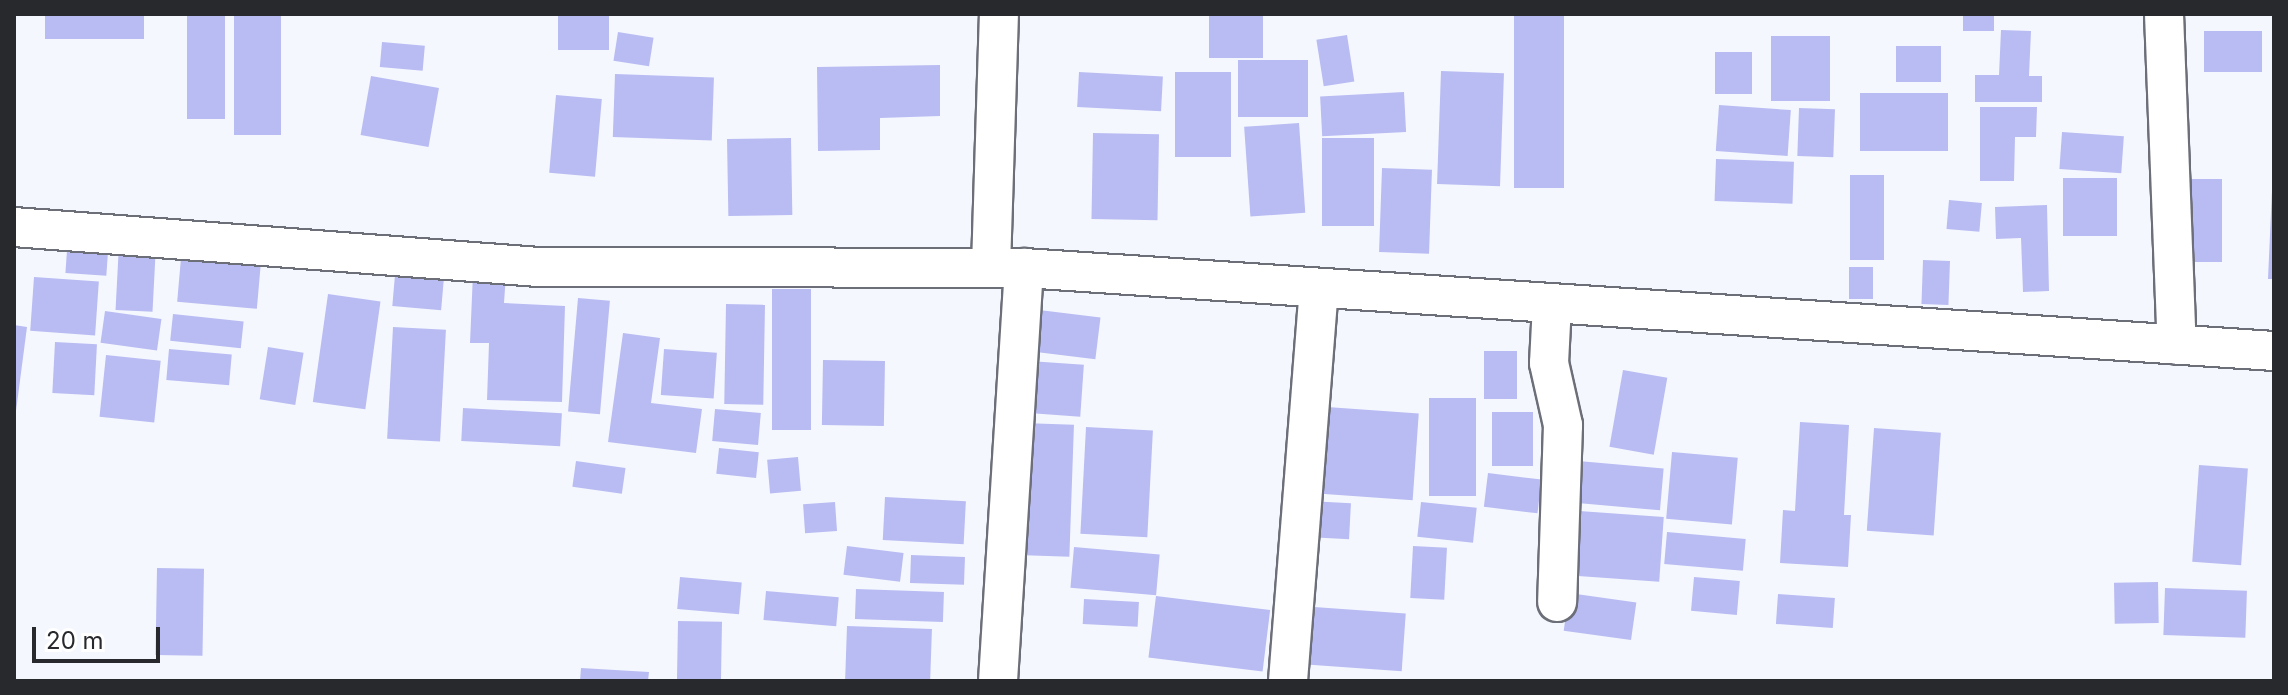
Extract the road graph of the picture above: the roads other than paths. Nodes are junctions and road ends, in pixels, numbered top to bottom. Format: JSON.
{"nodes":[{"id":1,"x":999,"y":14,"type":"edge"},
{"id":2,"x":2164,"y":14,"type":"edge"},
{"id":3,"x":14,"y":227,"type":"edge"},
{"id":4,"x":1007,"y":268,"type":"junction"},
{"id":5,"x":1319,"y":288,"type":"junction"},
{"id":6,"x":1552,"y":304,"type":"junction"},
{"id":7,"x":2177,"y":345,"type":"junction"},
{"id":8,"x":2274,"y":351,"type":"edge"},
{"id":9,"x":1557,"y":602,"type":"dead end"},
{"id":10,"x":998,"y":681,"type":"edge"},
{"id":11,"x":1288,"y":681,"type":"edge"}],
"edges":[{"from":1,"to":4,"type":"street"},
{"from":2,"to":7,"type":"street"},
{"from":3,"to":4,"type":"street"},
{"from":4,"to":5,"type":"street"},
{"from":4,"to":10,"type":"street"},
{"from":5,"to":6,"type":"street"},
{"from":5,"to":11,"type":"street"},
{"from":6,"to":7,"type":"street"},
{"from":6,"to":9,"type":"street"},
{"from":7,"to":8,"type":"street"}]}
